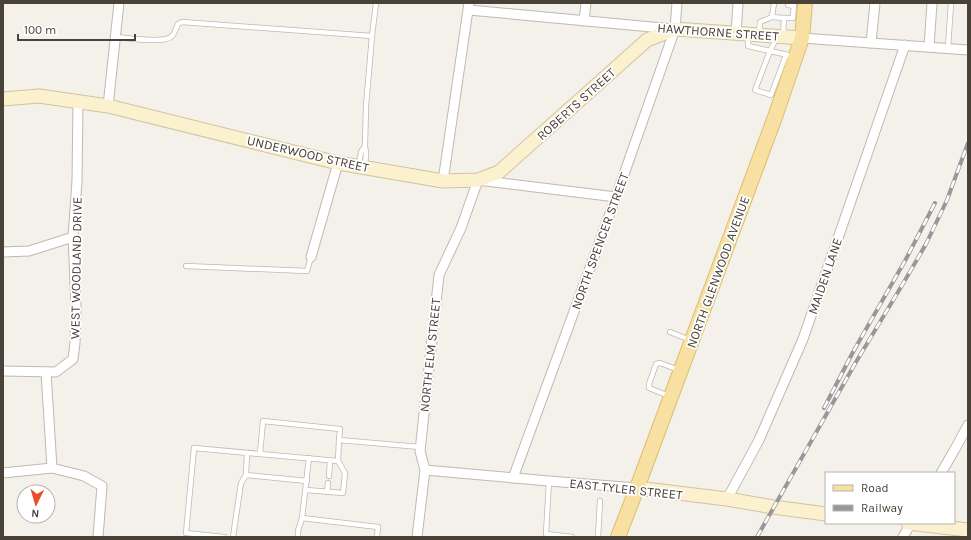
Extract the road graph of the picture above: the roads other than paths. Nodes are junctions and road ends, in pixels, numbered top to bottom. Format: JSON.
{"nodes":[{"id":1,"x":118,"y":3,"type":"edge"},
{"id":2,"x":376,"y":3,"type":"edge"},
{"id":3,"x":586,"y":3,"type":"edge"},
{"id":4,"x":677,"y":3,"type":"edge"},
{"id":5,"x":738,"y":3,"type":"edge"},
{"id":6,"x":875,"y":3,"type":"edge"},
{"id":7,"x":932,"y":3,"type":"edge"},
{"id":8,"x":951,"y":3,"type":"edge"},
{"id":9,"x":775,"y":4,"type":"edge"},
{"id":10,"x":469,"y":6,"type":"edge"},
{"id":11,"x":788,"y":6,"type":"dead end"},
{"id":12,"x":798,"y":8,"type":"edge"},
{"id":13,"x":772,"y":17,"type":"junction"},
{"id":14,"x":784,"y":18,"type":"junction"},
{"id":15,"x":584,"y":21,"type":"junction"},
{"id":16,"x":675,"y":29,"type":"junction"},
{"id":17,"x":748,"y":34,"type":"junction"},
{"id":18,"x":372,"y":36,"type":"junction"},
{"id":19,"x":115,"y":37,"type":"junction"},
{"id":20,"x":780,"y":37,"type":"junction"},
{"id":21,"x":802,"y":38,"type":"junction"},
{"id":22,"x":872,"y":43,"type":"junction"},
{"id":23,"x":905,"y":45,"type":"junction"},
{"id":24,"x":930,"y":47,"type":"junction"},
{"id":25,"x":948,"y":48,"type":"junction"},
{"id":26,"x":968,"y":50,"type":"edge"},
{"id":27,"x":770,"y":51,"type":"junction"},
{"id":28,"x":791,"y":56,"type":"junction"},
{"id":29,"x":775,"y":89,"type":"junction"},
{"id":30,"x":3,"y":98,"type":"edge"},
{"id":31,"x":78,"y":102,"type":"junction"},
{"id":32,"x":108,"y":106,"type":"junction"},
{"id":33,"x":338,"y":163,"type":"junction"},
{"id":34,"x":362,"y":167,"type":"junction"},
{"id":35,"x":478,"y":180,"type":"junction"},
{"id":36,"x":443,"y":181,"type":"junction"},
{"id":37,"x":616,"y":197,"type":"junction"},
{"id":38,"x":74,"y":236,"type":"junction"},
{"id":39,"x":3,"y":252,"type":"edge"},
{"id":40,"x":311,"y":257,"type":"joint"},
{"id":41,"x":186,"y":266,"type":"dead end"},
{"id":42,"x":670,"y":332,"type":"dead end"},
{"id":43,"x":692,"y":340,"type":"junction"},
{"id":44,"x":681,"y":370,"type":"junction"},
{"id":45,"x":3,"y":372,"type":"edge"},
{"id":46,"x":46,"y":372,"type":"junction"},
{"id":47,"x":671,"y":397,"type":"junction"},
{"id":48,"x":968,"y":424,"type":"edge"},
{"id":49,"x":339,"y":440,"type":"junction"},
{"id":50,"x":420,"y":447,"type":"junction"},
{"id":51,"x":247,"y":453,"type":"junction"},
{"id":52,"x":260,"y":454,"type":"junction"},
{"id":53,"x":310,"y":458,"type":"junction"},
{"id":54,"x":330,"y":461,"type":"junction"},
{"id":55,"x":338,"y":462,"type":"junction"},
{"id":56,"x":52,"y":468,"type":"junction"},
{"id":57,"x":425,"y":470,"type":"junction"},
{"id":58,"x":942,"y":472,"type":"edge"},
{"id":59,"x":3,"y":473,"type":"edge"},
{"id":60,"x":246,"y":475,"type":"junction"},
{"id":61,"x":329,"y":476,"type":"dead end"},
{"id":62,"x":513,"y":478,"type":"junction"},
{"id":63,"x":307,"y":481,"type":"junction"},
{"id":64,"x":549,"y":481,"type":"junction"},
{"id":65,"x":328,"y":483,"type":"dead end"},
{"id":66,"x":637,"y":488,"type":"junction"},
{"id":67,"x":306,"y":490,"type":"junction"},
{"id":68,"x":327,"y":492,"type":"junction"},
{"id":69,"x":727,"y":499,"type":"junction"},
{"id":70,"x":600,"y":501,"type":"dead end"},
{"id":71,"x":825,"y":514,"type":"edge"},
{"id":72,"x":302,"y":518,"type":"junction"},
{"id":73,"x":910,"y":524,"type":"edge"},
{"id":74,"x":916,"y":524,"type":"edge"},
{"id":75,"x":964,"y":532,"type":"edge"},
{"id":76,"x":184,"y":535,"type":"edge"},
{"id":77,"x":98,"y":537,"type":"edge"},
{"id":78,"x":224,"y":537,"type":"edge"},
{"id":79,"x":233,"y":537,"type":"edge"},
{"id":80,"x":298,"y":537,"type":"edge"},
{"id":81,"x":378,"y":537,"type":"edge"},
{"id":82,"x":417,"y":537,"type":"edge"},
{"id":83,"x":572,"y":537,"type":"edge"},
{"id":84,"x":598,"y":537,"type":"edge"},
{"id":85,"x":618,"y":537,"type":"edge"},
{"id":86,"x":903,"y":537,"type":"edge"}],
"edges":[{"from":1,"to":19,"type":"street"},
{"from":2,"to":18,"type":"lane"},
{"from":3,"to":15,"type":"street"},
{"from":4,"to":16,"type":"street","name":"NORTH SPENCER STREET"},
{"from":5,"to":17,"type":"street"},
{"from":6,"to":22,"type":"street"},
{"from":7,"to":24,"type":"street"},
{"from":8,"to":25,"type":"lane"},
{"from":9,"to":13,"type":"lane"},
{"from":10,"to":15,"type":"street","name":"HAWTHORNE STREET"},
{"from":10,"to":36,"type":"street"},
{"from":11,"to":12,"type":"lane"},
{"from":12,"to":14,"type":"lane"},
{"from":12,"to":21,"type":"main road","name":"NORTH GLENWOOD AVENUE"},
{"from":13,"to":14,"type":"lane"},
{"from":13,"to":17,"type":"lane"},
{"from":14,"to":20,"type":"lane"},
{"from":15,"to":16,"type":"street","name":"HAWTHORNE STREET"},
{"from":16,"to":17,"type":"street","name":"HAWTHORNE STREET"},
{"from":16,"to":35,"type":"street","name":"ROBERTS STREET"},
{"from":16,"to":37,"type":"street","name":"NORTH SPENCER STREET"},
{"from":17,"to":20,"type":"street","name":"HAWTHORNE STREET"},
{"from":17,"to":27,"type":"lane"},
{"from":18,"to":19,"type":"lane"},
{"from":18,"to":34,"type":"lane"},
{"from":19,"to":32,"type":"street"},
{"from":20,"to":21,"type":"street","name":"HAWTHORNE STREET"},
{"from":20,"to":27,"type":"lane"},
{"from":21,"to":22,"type":"street","name":"HAWTHORNE STREET"},
{"from":21,"to":28,"type":"main road","name":"NORTH GLENWOOD AVENUE"},
{"from":22,"to":23,"type":"street","name":"HAWTHORNE STREET"},
{"from":23,"to":24,"type":"street","name":"HAWTHORNE STREET"},
{"from":23,"to":69,"type":"street","name":"MAIDEN LANE"},
{"from":24,"to":25,"type":"street","name":"HAWTHORNE STREET"},
{"from":25,"to":26,"type":"street","name":"HAWTHORNE STREET"},
{"from":27,"to":28,"type":"lane"},
{"from":27,"to":29,"type":"lane"},
{"from":28,"to":29,"type":"main road","name":"NORTH GLENWOOD AVENUE"},
{"from":28,"to":29,"type":"lane"},
{"from":29,"to":43,"type":"main road","name":"NORTH GLENWOOD AVENUE"},
{"from":30,"to":31,"type":"street","name":"UNDERWOOD STREET"},
{"from":31,"to":32,"type":"street","name":"UNDERWOOD STREET"},
{"from":31,"to":38,"type":"street","name":"WEST WOODLAND DRIVE"},
{"from":32,"to":33,"type":"street","name":"UNDERWOOD STREET"},
{"from":33,"to":34,"type":"street","name":"UNDERWOOD STREET"},
{"from":33,"to":40,"type":"street"},
{"from":34,"to":36,"type":"street","name":"UNDERWOOD STREET"},
{"from":35,"to":36,"type":"street","name":"UNDERWOOD STREET"},
{"from":35,"to":37,"type":"street","name":"UNDERWOOD STREET"},
{"from":35,"to":50,"type":"street","name":"NORTH ELM STREET"},
{"from":37,"to":62,"type":"street","name":"NORTH SPENCER STREET"},
{"from":38,"to":39,"type":"street"},
{"from":38,"to":46,"type":"street","name":"WEST WOODLAND DRIVE"},
{"from":40,"to":41,"type":"lane"},
{"from":42,"to":43,"type":"lane"},
{"from":43,"to":44,"type":"main road","name":"NORTH GLENWOOD AVENUE"},
{"from":44,"to":47,"type":"main road","name":"NORTH GLENWOOD AVENUE"},
{"from":44,"to":47,"type":"lane"},
{"from":45,"to":46,"type":"street","name":"WEST WOODLAND DRIVE"},
{"from":46,"to":56,"type":"street"},
{"from":47,"to":66,"type":"main road","name":"NORTH GLENWOOD AVENUE"},
{"from":48,"to":58,"type":"street"},
{"from":49,"to":50,"type":"lane"},
{"from":49,"to":52,"type":"lane"},
{"from":49,"to":55,"type":"lane"},
{"from":50,"to":57,"type":"street","name":"NORTH ELM STREET"},
{"from":51,"to":52,"type":"lane"},
{"from":51,"to":60,"type":"lane"},
{"from":51,"to":76,"type":"lane"},
{"from":52,"to":53,"type":"lane"},
{"from":53,"to":54,"type":"lane"},
{"from":53,"to":63,"type":"lane"},
{"from":54,"to":55,"type":"lane"},
{"from":54,"to":61,"type":"lane"},
{"from":55,"to":68,"type":"lane"},
{"from":56,"to":59,"type":"street"},
{"from":56,"to":77,"type":"street"},
{"from":57,"to":62,"type":"street","name":"EAST TYLER STREET"},
{"from":57,"to":82,"type":"street","name":"NORTH ELM STREET"},
{"from":60,"to":63,"type":"lane"},
{"from":60,"to":79,"type":"lane"},
{"from":62,"to":64,"type":"street","name":"EAST TYLER STREET"},
{"from":63,"to":67,"type":"lane"},
{"from":64,"to":66,"type":"street","name":"EAST TYLER STREET"},
{"from":64,"to":83,"type":"lane"},
{"from":65,"to":68,"type":"lane"},
{"from":66,"to":69,"type":"street","name":"EAST TYLER STREET"},
{"from":66,"to":85,"type":"main road","name":"NORTH GLENWOOD AVENUE"},
{"from":67,"to":68,"type":"lane"},
{"from":67,"to":72,"type":"lane"},
{"from":69,"to":71,"type":"street","name":"EAST TYLER STREET"},
{"from":70,"to":84,"type":"lane"},
{"from":72,"to":80,"type":"lane"},
{"from":72,"to":81,"type":"lane"},
{"from":73,"to":86,"type":"street"},
{"from":74,"to":75,"type":"street"},
{"from":76,"to":78,"type":"lane"}]}
